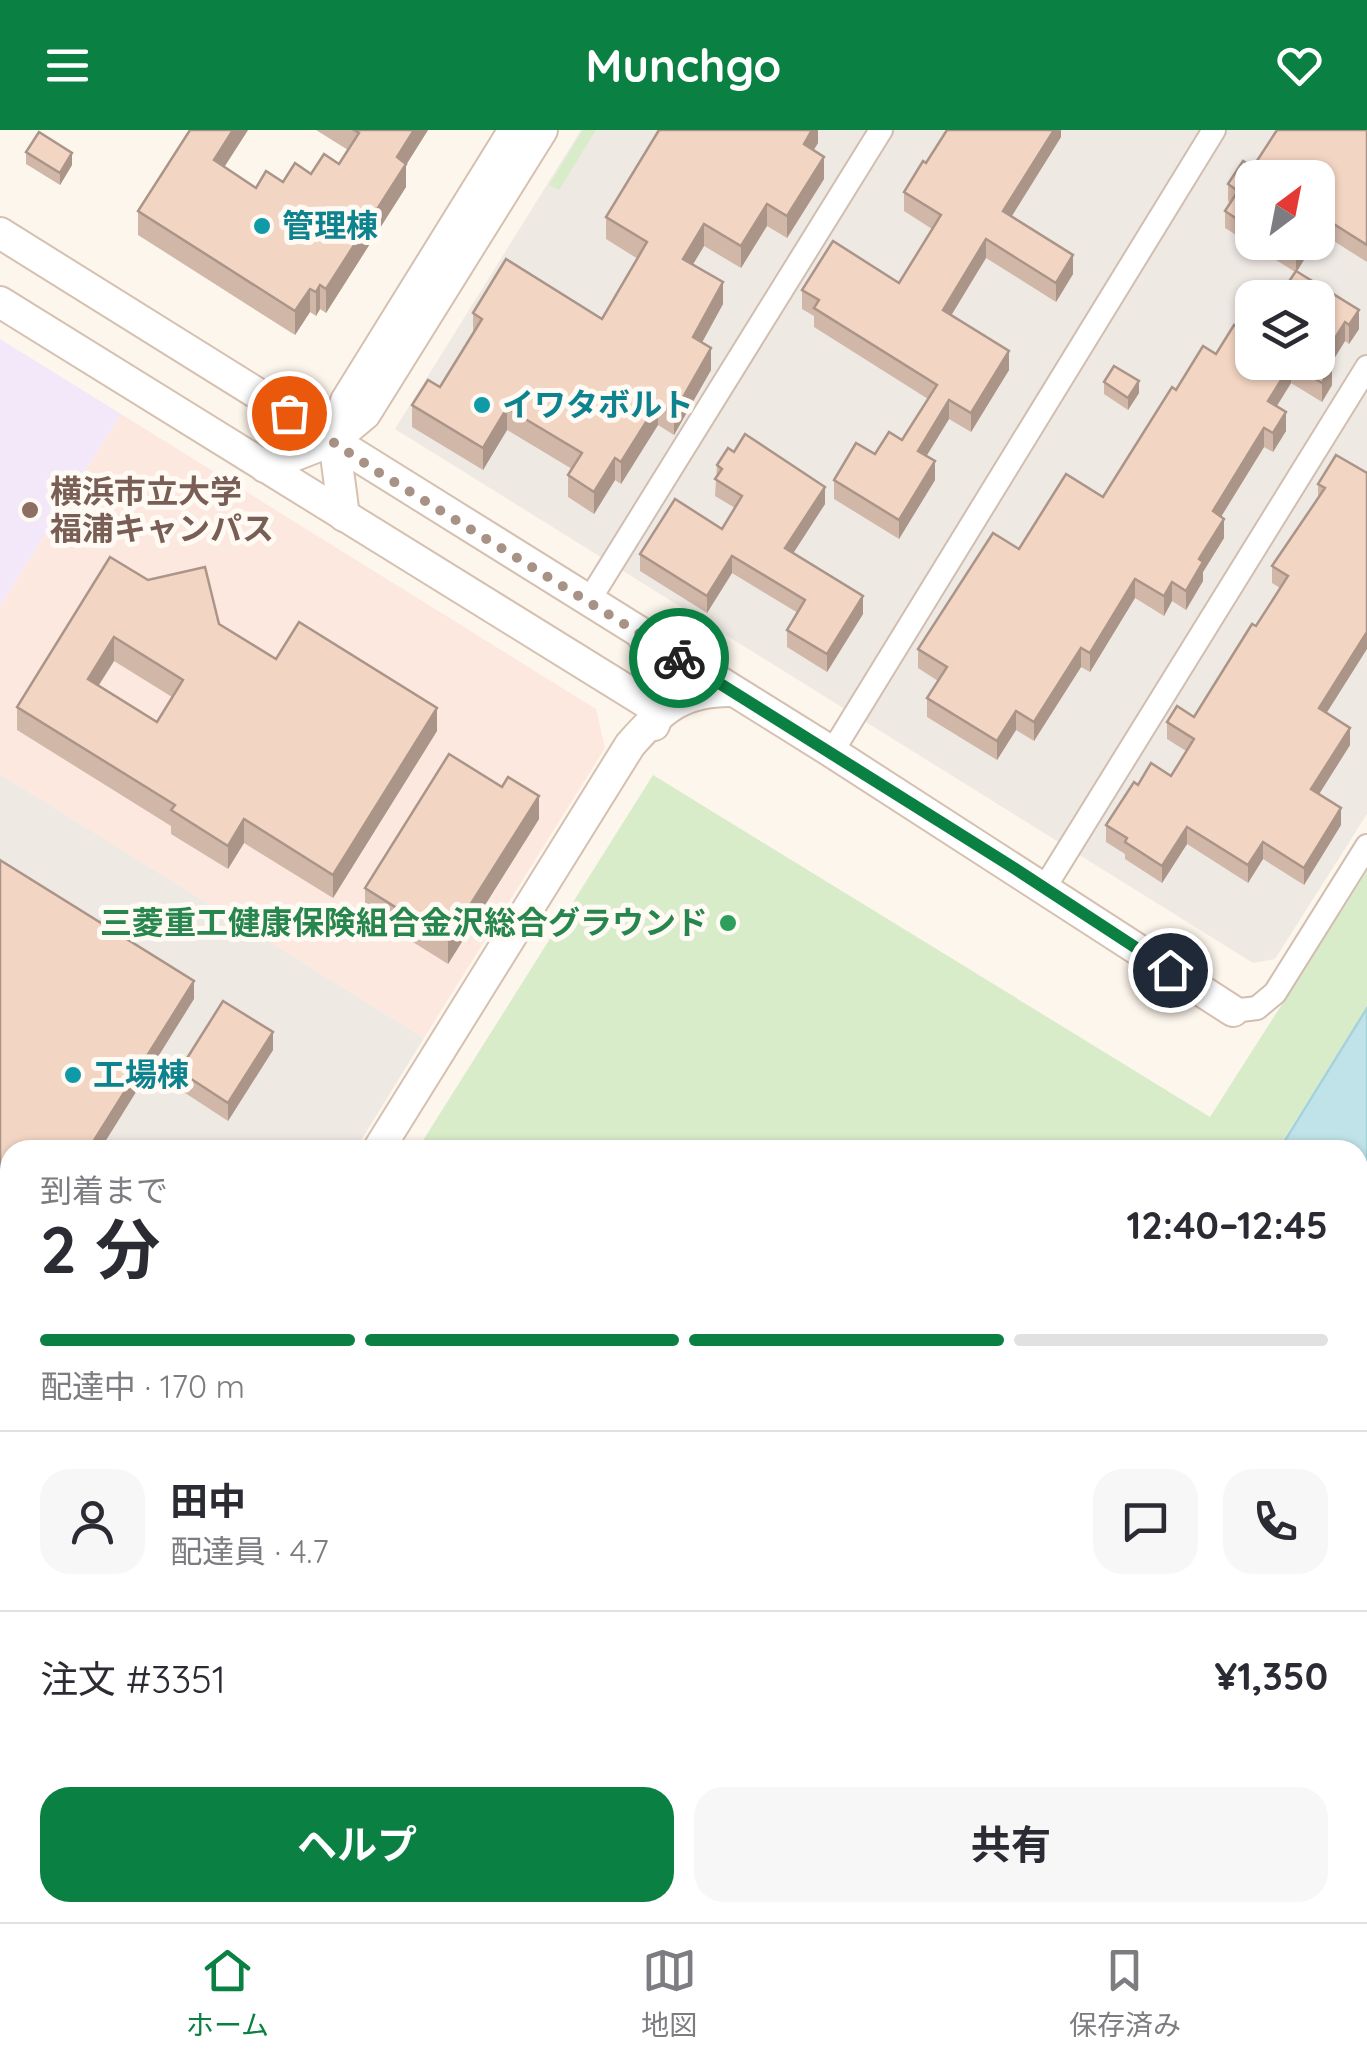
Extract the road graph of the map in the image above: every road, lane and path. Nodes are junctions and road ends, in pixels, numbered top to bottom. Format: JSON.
{"nodes":[{"id":1,"x":514,"y":130,"type":"edge"},
{"id":2,"x":542,"y":130,"type":"edge"},
{"id":3,"x":881,"y":130,"type":"edge"},
{"id":4,"x":1214,"y":130,"type":"edge"},
{"id":5,"x":0,"y":233,"type":"edge"},
{"id":6,"x":0,"y":302,"type":"edge"},
{"id":7,"x":1367,"y":367,"type":"edge"},
{"id":8,"x":334,"y":440,"type":"junction"},
{"id":9,"x":265,"y":468,"type":"junction"},
{"id":10,"x":344,"y":516,"type":"junction"},
{"id":11,"x":588,"y":602,"type":"junction"},
{"id":12,"x":642,"y":636,"type":"junction"},
{"id":13,"x":732,"y":691,"type":"junction"},
{"id":14,"x":660,"y":711,"type":"junction"},
{"id":15,"x":832,"y":752,"type":"junction"},
{"id":16,"x":1367,"y":846,"type":"edge"},
{"id":17,"x":1044,"y":887,"type":"junction"},
{"id":18,"x":1232,"y":1011,"type":"joint"},
{"id":19,"x":384,"y":1140,"type":"edge"},
{"id":20,"x":402,"y":1140,"type":"edge"}],
"edges":[{"from":1,"to":8,"type":"street"},
{"from":2,"to":8,"type":"street"},
{"from":3,"to":11,"type":"street"},
{"from":4,"to":15,"type":"street"},
{"from":5,"to":8,"type":"street"},
{"from":6,"to":9,"type":"street"},
{"from":7,"to":17,"type":"street"},
{"from":8,"to":9,"type":"street"},
{"from":8,"to":10,"type":"street"},
{"from":8,"to":11,"type":"street"},
{"from":9,"to":10,"type":"street"},
{"from":10,"to":14,"type":"street"},
{"from":11,"to":12,"type":"street"},
{"from":12,"to":13,"type":"street"},
{"from":12,"to":14,"type":"street"},
{"from":13,"to":14,"type":"street"},
{"from":13,"to":15,"type":"street"},
{"from":14,"to":19,"type":"street"},
{"from":14,"to":20,"type":"street"},
{"from":15,"to":17,"type":"street"},
{"from":16,"to":18,"type":"street"},
{"from":17,"to":18,"type":"street"}]}
